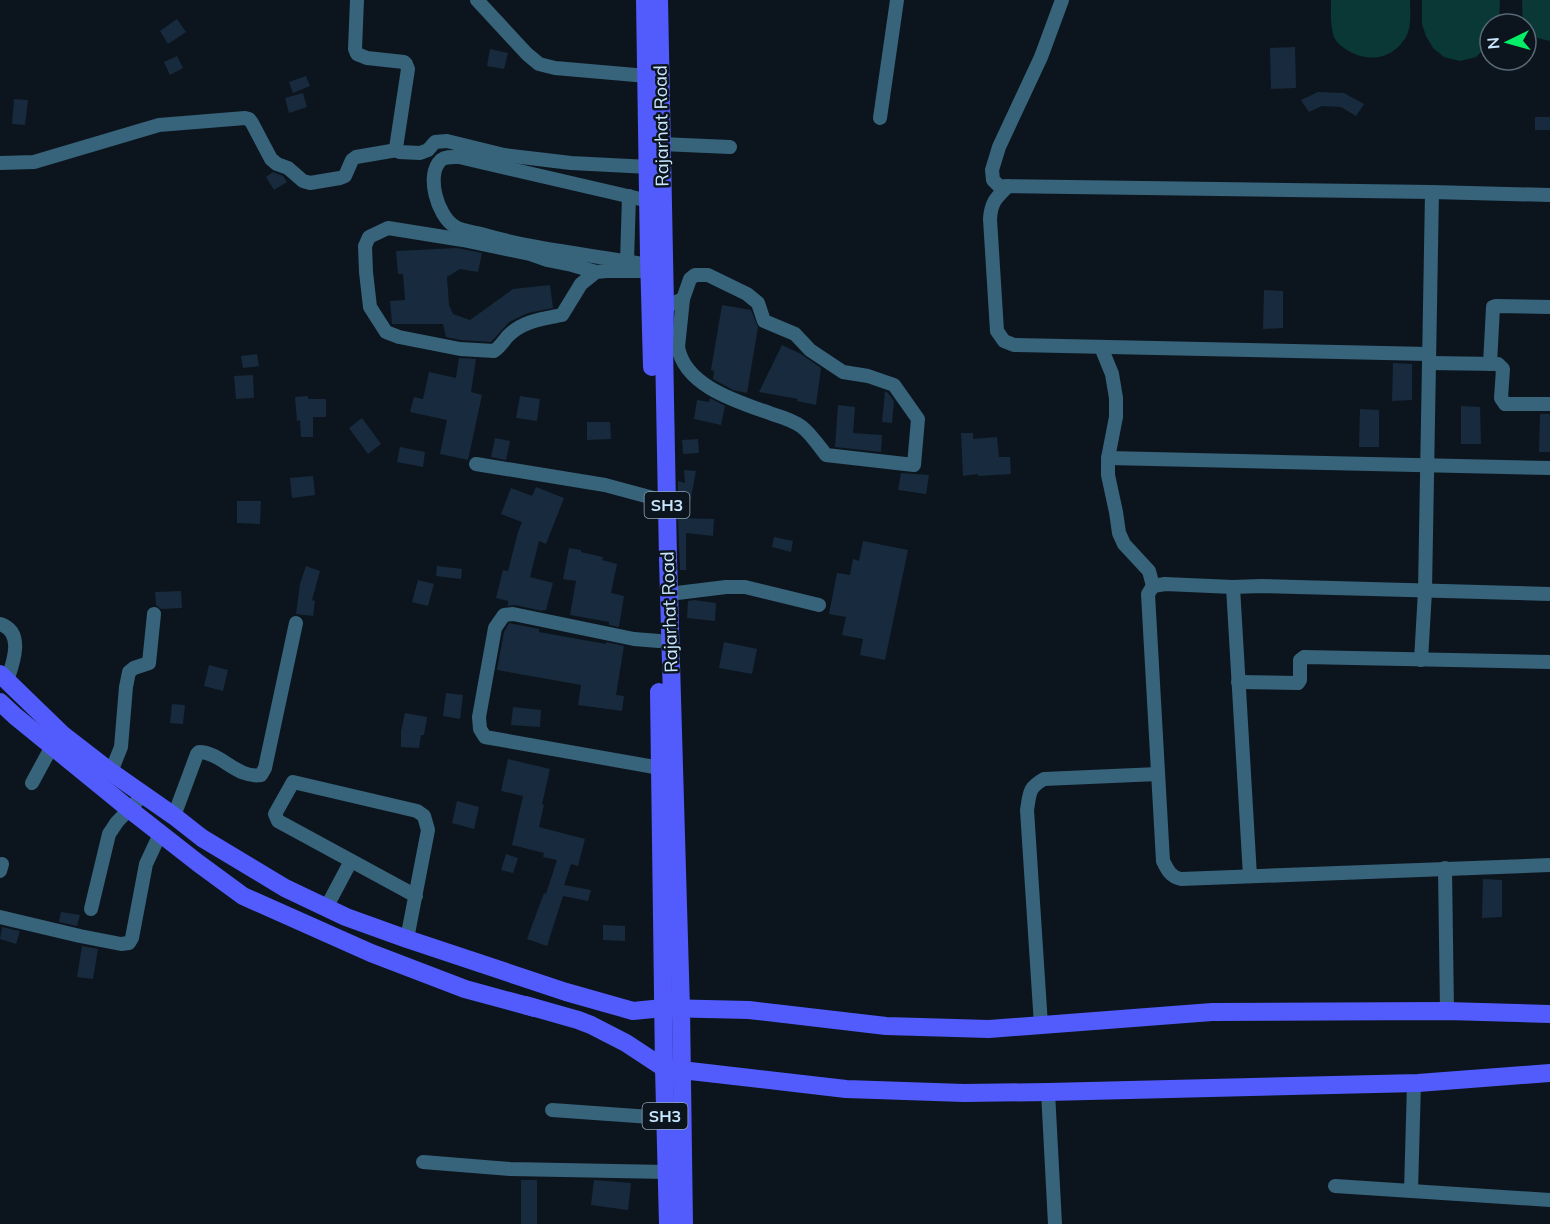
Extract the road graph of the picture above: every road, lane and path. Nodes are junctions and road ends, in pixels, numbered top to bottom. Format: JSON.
{"nodes":[{"id":1,"x":357,"y":0,"type":"edge"},
{"id":2,"x":477,"y":0,"type":"edge"},
{"id":3,"x":645,"y":0,"type":"edge"},
{"id":4,"x":658,"y":0,"type":"edge"},
{"id":5,"x":897,"y":0,"type":"edge"},
{"id":6,"x":1059,"y":1,"type":"edge"},
{"id":7,"x":647,"y":76,"type":"junction"},
{"id":8,"x":880,"y":118,"type":"dead end"},
{"id":9,"x":661,"y":144,"type":"junction"},
{"id":10,"x":730,"y":147,"type":"dead end"},
{"id":11,"x":397,"y":150,"type":"junction"},
{"id":12,"x":0,"y":163,"type":"edge"},
{"id":13,"x":649,"y":167,"type":"junction"},
{"id":14,"x":1008,"y":186,"type":"junction"},
{"id":15,"x":1432,"y":192,"type":"junction"},
{"id":16,"x":1550,"y":195,"type":"edge"},
{"id":17,"x":628,"y":196,"type":"junction"},
{"id":18,"x":649,"y":201,"type":"junction"},
{"id":19,"x":627,"y":262,"type":"junction"},
{"id":20,"x":654,"y":269,"type":"junction"},
{"id":21,"x":596,"y":272,"type":"junction"},
{"id":22,"x":683,"y":299,"type":"junction"},
{"id":23,"x":665,"y":307,"type":"junction"},
{"id":24,"x":1550,"y":307,"type":"edge"},
{"id":25,"x":671,"y":347,"type":"junction"},
{"id":26,"x":1101,"y":347,"type":"junction"},
{"id":27,"x":1429,"y":359,"type":"junction"},
{"id":28,"x":1490,"y":364,"type":"junction"},
{"id":29,"x":1550,"y":404,"type":"edge"},
{"id":30,"x":1108,"y":458,"type":"junction"},
{"id":31,"x":476,"y":464,"type":"dead end"},
{"id":32,"x":1427,"y":465,"type":"junction"},
{"id":33,"x":1550,"y":468,"type":"edge"},
{"id":34,"x":657,"y":499,"type":"junction"},
{"id":35,"x":1154,"y":586,"type":"junction"},
{"id":36,"x":1233,"y":587,"type":"junction"},
{"id":37,"x":1425,"y":591,"type":"junction"},
{"id":38,"x":669,"y":594,"type":"junction"},
{"id":39,"x":1550,"y":594,"type":"edge"},
{"id":40,"x":819,"y":605,"type":"dead end"},
{"id":41,"x":154,"y":614,"type":"dead end"},
{"id":42,"x":296,"y":623,"type":"dead end"},
{"id":43,"x":0,"y":624,"type":"edge"},
{"id":44,"x":659,"y":641,"type":"junction"},
{"id":45,"x":1422,"y":660,"type":"junction"},
{"id":46,"x":1550,"y":662,"type":"edge"},
{"id":47,"x":4,"y":677,"type":"edge"},
{"id":48,"x":1239,"y":682,"type":"junction"},
{"id":49,"x":0,"y":702,"type":"edge"},
{"id":50,"x":52,"y":746,"type":"junction"},
{"id":51,"x":660,"y":768,"type":"junction"},
{"id":52,"x":111,"y":772,"type":"junction"},
{"id":53,"x":1158,"y":774,"type":"junction"},
{"id":54,"x":32,"y":783,"type":"dead end"},
{"id":55,"x":143,"y":795,"type":"junction"},
{"id":56,"x":129,"y":809,"type":"junction"},
{"id":57,"x":174,"y":816,"type":"junction"},
{"id":58,"x":160,"y":834,"type":"junction"},
{"id":59,"x":351,"y":861,"type":"junction"},
{"id":60,"x":1550,"y":865,"type":"edge"},
{"id":61,"x":1445,"y":868,"type":"junction"},
{"id":62,"x":1250,"y":876,"type":"junction"},
{"id":63,"x":416,"y":896,"type":"junction"},
{"id":64,"x":326,"y":908,"type":"junction"},
{"id":65,"x":91,"y":909,"type":"dead end"},
{"id":66,"x":0,"y":917,"type":"edge"},
{"id":67,"x":407,"y":939,"type":"junction"},
{"id":68,"x":672,"y":1008,"type":"junction"},
{"id":69,"x":1447,"y":1011,"type":"junction"},
{"id":70,"x":1550,"y":1014,"type":"edge"},
{"id":71,"x":1041,"y":1025,"type":"junction"},
{"id":72,"x":673,"y":1069,"type":"junction"},
{"id":73,"x":1550,"y":1073,"type":"edge"},
{"id":74,"x":1414,"y":1083,"type":"junction"},
{"id":75,"x":1048,"y":1092,"type":"junction"},
{"id":76,"x":552,"y":1110,"type":"dead end"},
{"id":77,"x":665,"y":1118,"type":"junction"},
{"id":78,"x":423,"y":1162,"type":"dead end"},
{"id":79,"x":667,"y":1172,"type":"junction"},
{"id":80,"x":1335,"y":1186,"type":"dead end"},
{"id":81,"x":1411,"y":1191,"type":"junction"},
{"id":82,"x":1550,"y":1200,"type":"edge"},
{"id":83,"x":668,"y":1224,"type":"edge"},
{"id":84,"x":684,"y":1224,"type":"edge"},
{"id":85,"x":1055,"y":1224,"type":"edge"}],
"edges":[{"from":1,"to":11,"type":"street"},
{"from":2,"to":7,"type":"street"},
{"from":3,"to":7,"type":"main road","name":"Rajarhat Road","number":"SH3"},
{"from":4,"to":9,"type":"main road","name":"Rajarhat Road","number":"SH3"},
{"from":5,"to":8,"type":"street"},
{"from":6,"to":14,"type":"street"},
{"from":7,"to":13,"type":"main road","name":"Rajarhat Road","number":"SH3"},
{"from":9,"to":10,"type":"street"},
{"from":9,"to":20,"type":"main road","name":"Rajarhat Road","number":"SH3"},
{"from":11,"to":12,"type":"street"},
{"from":11,"to":13,"type":"street"},
{"from":13,"to":18,"type":"main road","name":"Rajarhat Road","number":"SH3"},
{"from":14,"to":15,"type":"street"},
{"from":14,"to":26,"type":"street"},
{"from":15,"to":16,"type":"street"},
{"from":15,"to":27,"type":"street"},
{"from":17,"to":18,"type":"street"},
{"from":17,"to":19,"type":"street"},
{"from":17,"to":19,"type":"street"},
{"from":18,"to":20,"type":"main road","name":"Rajarhat Road","number":"SH3"},
{"from":19,"to":20,"type":"street"},
{"from":20,"to":21,"type":"street"},
{"from":20,"to":23,"type":"main road","name":"Rajarhat Road","number":"SH3"},
{"from":20,"to":34,"type":"main road","name":"Rajarhat Road","number":"SH3"},
{"from":21,"to":21,"type":"street"},
{"from":22,"to":23,"type":"street"},
{"from":22,"to":25,"type":"street"},
{"from":22,"to":25,"type":"street"},
{"from":23,"to":25,"type":"main road","name":"Rajarhat Road","number":"SH3"},
{"from":24,"to":28,"type":"street"},
{"from":25,"to":38,"type":"main road","name":"Rajarhat Road","number":"SH3"},
{"from":26,"to":27,"type":"street"},
{"from":26,"to":30,"type":"street"},
{"from":27,"to":28,"type":"street"},
{"from":27,"to":32,"type":"street"},
{"from":28,"to":29,"type":"street"},
{"from":30,"to":32,"type":"street"},
{"from":30,"to":35,"type":"street"},
{"from":31,"to":34,"type":"street"},
{"from":32,"to":33,"type":"street"},
{"from":32,"to":37,"type":"street"},
{"from":34,"to":44,"type":"main road","name":"Rajarhat Road","number":"SH3"},
{"from":35,"to":36,"type":"street"},
{"from":35,"to":53,"type":"street"},
{"from":36,"to":37,"type":"street"},
{"from":36,"to":48,"type":"street"},
{"from":37,"to":39,"type":"street"},
{"from":37,"to":45,"type":"street"},
{"from":38,"to":40,"type":"street"},
{"from":38,"to":68,"type":"main road","name":"Rajarhat Road","number":"SH3"},
{"from":41,"to":52,"type":"street"},
{"from":42,"to":57,"type":"street"},
{"from":43,"to":47,"type":"street"},
{"from":44,"to":51,"type":"main road","name":"Rajarhat Road","number":"SH3"},
{"from":44,"to":51,"type":"street"},
{"from":45,"to":46,"type":"street"},
{"from":45,"to":48,"type":"street"},
{"from":47,"to":52,"type":"main road"},
{"from":48,"to":62,"type":"street"},
{"from":49,"to":50,"type":"main road"},
{"from":50,"to":54,"type":"street"},
{"from":50,"to":56,"type":"main road"},
{"from":51,"to":68,"type":"main road","name":"Rajarhat Road","number":"SH3"},
{"from":52,"to":55,"type":"main road"},
{"from":53,"to":62,"type":"street"},
{"from":53,"to":71,"type":"street"},
{"from":55,"to":56,"type":"street"},
{"from":55,"to":57,"type":"main road"},
{"from":56,"to":58,"type":"main road"},
{"from":56,"to":65,"type":"street"},
{"from":57,"to":64,"type":"main road"},
{"from":58,"to":66,"type":"street"},
{"from":58,"to":72,"type":"main road"},
{"from":59,"to":63,"type":"street"},
{"from":59,"to":63,"type":"street"},
{"from":59,"to":64,"type":"street"},
{"from":60,"to":61,"type":"street"},
{"from":61,"to":62,"type":"street"},
{"from":61,"to":69,"type":"street"},
{"from":63,"to":67,"type":"street"},
{"from":64,"to":67,"type":"main road"},
{"from":67,"to":68,"type":"main road"},
{"from":68,"to":71,"type":"main road"},
{"from":68,"to":72,"type":"main road","name":"Rajarhat Road","number":"SH3"},
{"from":69,"to":70,"type":"main road"},
{"from":69,"to":71,"type":"main road"},
{"from":72,"to":75,"type":"main road"},
{"from":72,"to":77,"type":"main road","name":"Rajarhat Road","number":"SH3"},
{"from":72,"to":84,"type":"main road","name":"Rajarhat Road","number":"SH3"},
{"from":73,"to":74,"type":"main road"},
{"from":74,"to":75,"type":"main road"},
{"from":74,"to":81,"type":"street"},
{"from":75,"to":85,"type":"street"},
{"from":76,"to":77,"type":"street"},
{"from":77,"to":79,"type":"main road","name":"Rajarhat Road","number":"SH3"},
{"from":78,"to":79,"type":"street"},
{"from":79,"to":83,"type":"main road","name":"Rajarhat Road","number":"SH3"},
{"from":80,"to":81,"type":"street"},
{"from":81,"to":82,"type":"street"}]}
